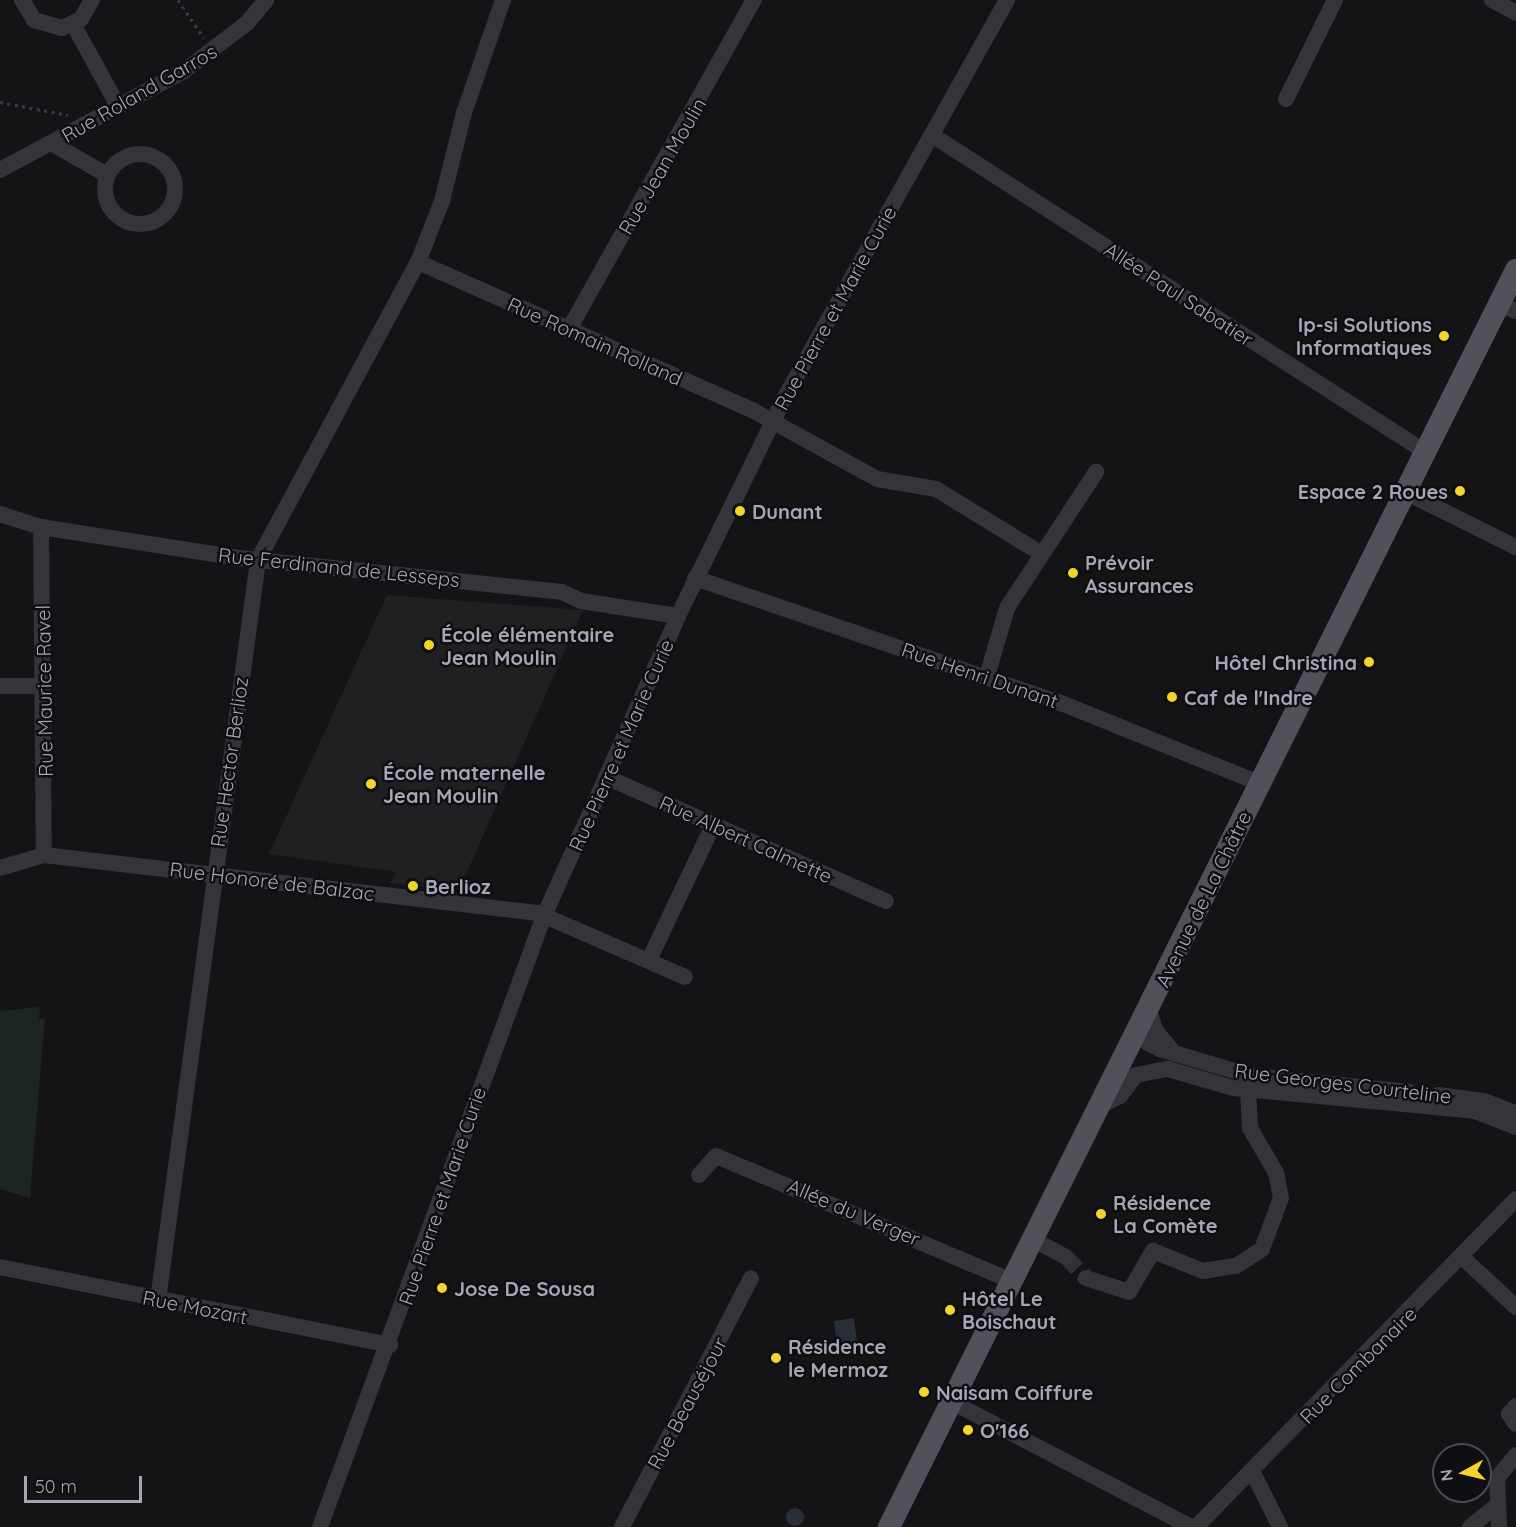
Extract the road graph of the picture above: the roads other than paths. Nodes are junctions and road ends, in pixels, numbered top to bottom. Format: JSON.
{"nodes":[{"id":1,"x":22,"y":0,"type":"edge"},
{"id":2,"x":92,"y":0,"type":"edge"},
{"id":3,"x":266,"y":0,"type":"edge"},
{"id":4,"x":503,"y":0,"type":"edge"},
{"id":5,"x":754,"y":0,"type":"edge"},
{"id":6,"x":1006,"y":0,"type":"edge"},
{"id":7,"x":1335,"y":0,"type":"edge"},
{"id":8,"x":1492,"y":0,"type":"edge"},
{"id":9,"x":1516,"y":13,"type":"edge"},
{"id":10,"x":73,"y":24,"type":"junction"},
{"id":11,"x":1286,"y":99,"type":"dead end"},
{"id":12,"x":118,"y":106,"type":"junction"},
{"id":13,"x":932,"y":135,"type":"junction"},
{"id":14,"x":51,"y":143,"type":"junction"},
{"id":15,"x":0,"y":170,"type":"edge"},
{"id":16,"x":107,"y":175,"type":"junction"},
{"id":17,"x":418,"y":262,"type":"junction"},
{"id":18,"x":1516,"y":270,"type":"edge"},
{"id":19,"x":1508,"y":308,"type":"edge"},
{"id":20,"x":568,"y":331,"type":"junction"},
{"id":21,"x":772,"y":421,"type":"junction"},
{"id":22,"x":1427,"y":453,"type":"junction"},
{"id":23,"x":1096,"y":472,"type":"dead end"},
{"id":24,"x":1407,"y":493,"type":"junction"},
{"id":25,"x":0,"y":514,"type":"edge"},
{"id":26,"x":41,"y":527,"type":"junction"},
{"id":27,"x":1516,"y":547,"type":"edge"},
{"id":28,"x":1042,"y":554,"type":"junction"},
{"id":29,"x":258,"y":560,"type":"junction"},
{"id":30,"x":696,"y":578,"type":"junction"},
{"id":31,"x":678,"y":616,"type":"junction"},
{"id":32,"x":987,"y":676,"type":"junction"},
{"id":33,"x":0,"y":686,"type":"edge"},
{"id":34,"x":43,"y":686,"type":"junction"},
{"id":35,"x":606,"y":777,"type":"junction"},
{"id":36,"x":1261,"y":784,"type":"junction"},
{"id":37,"x":713,"y":825,"type":"junction"},
{"id":38,"x":44,"y":855,"type":"junction"},
{"id":39,"x":0,"y":868,"type":"edge"},
{"id":40,"x":214,"y":874,"type":"junction"},
{"id":41,"x":886,"y":902,"type":"dead end"},
{"id":42,"x":544,"y":916,"type":"junction"},
{"id":43,"x":649,"y":960,"type":"junction"},
{"id":44,"x":685,"y":977,"type":"dead end"},
{"id":45,"x":1149,"y":1010,"type":"junction"},
{"id":46,"x":1137,"y":1037,"type":"junction"},
{"id":47,"x":1166,"y":1049,"type":"junction"},
{"id":48,"x":1176,"y":1070,"type":"junction"},
{"id":49,"x":1248,"y":1088,"type":"junction"},
{"id":50,"x":1104,"y":1104,"type":"junction"},
{"id":51,"x":1516,"y":1113,"type":"edge"},
{"id":52,"x":1516,"y":1127,"type":"edge"},
{"id":53,"x":699,"y":1175,"type":"dead end"},
{"id":54,"x":1516,"y":1199,"type":"edge"},
{"id":55,"x":1036,"y":1241,"type":"junction"},
{"id":56,"x":1066,"y":1257,"type":"tunnel mouth"},
{"id":57,"x":1462,"y":1257,"type":"junction"},
{"id":58,"x":0,"y":1267,"type":"edge"},
{"id":59,"x":751,"y":1278,"type":"dead end"},
{"id":60,"x":1086,"y":1278,"type":"tunnel mouth"},
{"id":61,"x":1014,"y":1282,"type":"junction"},
{"id":62,"x":158,"y":1300,"type":"junction"},
{"id":63,"x":1516,"y":1307,"type":"edge"},
{"id":64,"x":390,"y":1345,"type":"junction"},
{"id":65,"x":952,"y":1402,"type":"junction"},
{"id":66,"x":1516,"y":1406,"type":"edge"},
{"id":67,"x":1516,"y":1424,"type":"edge"},
{"id":68,"x":1516,"y":1455,"type":"edge"},
{"id":69,"x":1252,"y":1472,"type":"junction"},
{"id":70,"x":1495,"y":1507,"type":"junction"},
{"id":71,"x":320,"y":1527,"type":"edge"},
{"id":72,"x":622,"y":1527,"type":"edge"},
{"id":73,"x":889,"y":1527,"type":"edge"},
{"id":74,"x":1191,"y":1527,"type":"edge"},
{"id":75,"x":1196,"y":1527,"type":"edge"},
{"id":76,"x":1280,"y":1527,"type":"edge"},
{"id":77,"x":1470,"y":1527,"type":"edge"},
{"id":78,"x":1499,"y":1527,"type":"edge"}],
"edges":[{"from":1,"to":10,"type":"street"},
{"from":2,"to":10,"type":"street"},
{"from":3,"to":12,"type":"street","name":"Rue Roland Garros"},
{"from":4,"to":17,"type":"street","name":"Rue Hector Berlioz"},
{"from":5,"to":20,"type":"street","name":"Rue Jean Moulin"},
{"from":6,"to":13,"type":"street","name":"Rue Pierre et Marie Curie"},
{"from":7,"to":11,"type":"street"},
{"from":8,"to":9,"type":"street"},
{"from":10,"to":12,"type":"street"},
{"from":12,"to":14,"type":"street","name":"Rue Roland Garros"},
{"from":13,"to":21,"type":"street","name":"Rue Pierre et Marie Curie"},
{"from":13,"to":22,"type":"street","name":"Allée Paul Sabatier"},
{"from":14,"to":15,"type":"street","name":"Rue Roland Garros"},
{"from":14,"to":16,"type":"street"},
{"from":16,"to":16,"type":"street"},
{"from":17,"to":20,"type":"street","name":"Rue Romain Rolland"},
{"from":17,"to":29,"type":"street","name":"Rue Hector Berlioz"},
{"from":18,"to":19,"type":"main road","name":"Avenue de La Châtre"},
{"from":19,"to":22,"type":"main road","name":"Avenue de La Châtre"},
{"from":20,"to":21,"type":"street","name":"Rue Romain Rolland"},
{"from":21,"to":28,"type":"street","name":"Rue Romain Rolland"},
{"from":21,"to":30,"type":"street","name":"Rue Pierre et Marie Curie"},
{"from":22,"to":24,"type":"main road","name":"Avenue de La Châtre"},
{"from":23,"to":28,"type":"street"},
{"from":24,"to":27,"type":"street"},
{"from":24,"to":36,"type":"main road","name":"Avenue de La Châtre"},
{"from":25,"to":26,"type":"street","name":"Rue Ferdinand de Lesseps"},
{"from":26,"to":29,"type":"street","name":"Rue Ferdinand de Lesseps"},
{"from":26,"to":34,"type":"street","name":"Rue Maurice Ravel"},
{"from":28,"to":32,"type":"street"},
{"from":29,"to":31,"type":"street","name":"Rue Ferdinand de Lesseps"},
{"from":29,"to":40,"type":"street","name":"Rue Hector Berlioz"},
{"from":30,"to":31,"type":"street","name":"Rue Pierre et Marie Curie"},
{"from":30,"to":32,"type":"street","name":"Rue Henri Dunant"},
{"from":31,"to":35,"type":"street","name":"Rue Pierre et Marie Curie"},
{"from":32,"to":36,"type":"street","name":"Rue Henri Dunant"},
{"from":33,"to":34,"type":"street"},
{"from":34,"to":38,"type":"street","name":"Rue Maurice Ravel"},
{"from":35,"to":37,"type":"street","name":"Rue Albert Calmette"},
{"from":35,"to":42,"type":"street","name":"Rue Pierre et Marie Curie"},
{"from":36,"to":45,"type":"main road","name":"Avenue de La Châtre"},
{"from":37,"to":41,"type":"street","name":"Rue Albert Calmette"},
{"from":37,"to":43,"type":"street"},
{"from":38,"to":39,"type":"street","name":"Rue Honoré de Balzac"},
{"from":38,"to":40,"type":"street","name":"Rue Honoré de Balzac"},
{"from":40,"to":42,"type":"street","name":"Rue Honoré de Balzac"},
{"from":40,"to":62,"type":"street","name":"Rue Hector Berlioz"},
{"from":42,"to":43,"type":"street","name":"Rue Honoré de Balzac"},
{"from":42,"to":64,"type":"street","name":"Rue Pierre et Marie Curie"},
{"from":43,"to":44,"type":"street","name":"Rue Honoré de Balzac"},
{"from":45,"to":46,"type":"main road","name":"Avenue de La Châtre"},
{"from":45,"to":47,"type":"street","name":"Rue Georges Courteline"},
{"from":46,"to":47,"type":"street","name":"Rue Georges Courteline"},
{"from":46,"to":50,"type":"main road","name":"Avenue de La Châtre"},
{"from":47,"to":48,"type":"street","name":"Rue Georges Courteline"},
{"from":47,"to":51,"type":"street","name":"Rue Georges Courteline"},
{"from":48,"to":49,"type":"street","name":"Rue Georges Courteline"},
{"from":48,"to":50,"type":"street","name":"Rue Georges Courteline"},
{"from":49,"to":52,"type":"street","name":"Rue Georges Courteline"},
{"from":49,"to":60,"type":"street"},
{"from":50,"to":55,"type":"main road","name":"Avenue de La Châtre"},
{"from":53,"to":61,"type":"street","name":"Allée du Verger"},
{"from":54,"to":57,"type":"street","name":"Rue Combanaire"},
{"from":55,"to":56,"type":"street"},
{"from":55,"to":61,"type":"main road","name":"Avenue de La Châtre"},
{"from":57,"to":63,"type":"street"},
{"from":57,"to":69,"type":"street","name":"Rue Combanaire"},
{"from":58,"to":62,"type":"street","name":"Rue Mozart"},
{"from":59,"to":72,"type":"street","name":"Rue Beauséjour"},
{"from":61,"to":65,"type":"main road","name":"Avenue de La Châtre"},
{"from":62,"to":64,"type":"street","name":"Rue Mozart"},
{"from":64,"to":71,"type":"street","name":"Rue Pierre et Marie Curie"},
{"from":65,"to":73,"type":"main road","name":"Avenue de La Châtre"},
{"from":65,"to":74,"type":"street"},
{"from":66,"to":67,"type":"street"},
{"from":68,"to":70,"type":"street"},
{"from":69,"to":75,"type":"street","name":"Rue Combanaire"},
{"from":69,"to":76,"type":"street"},
{"from":70,"to":77,"type":"street"},
{"from":70,"to":78,"type":"street"}]}
